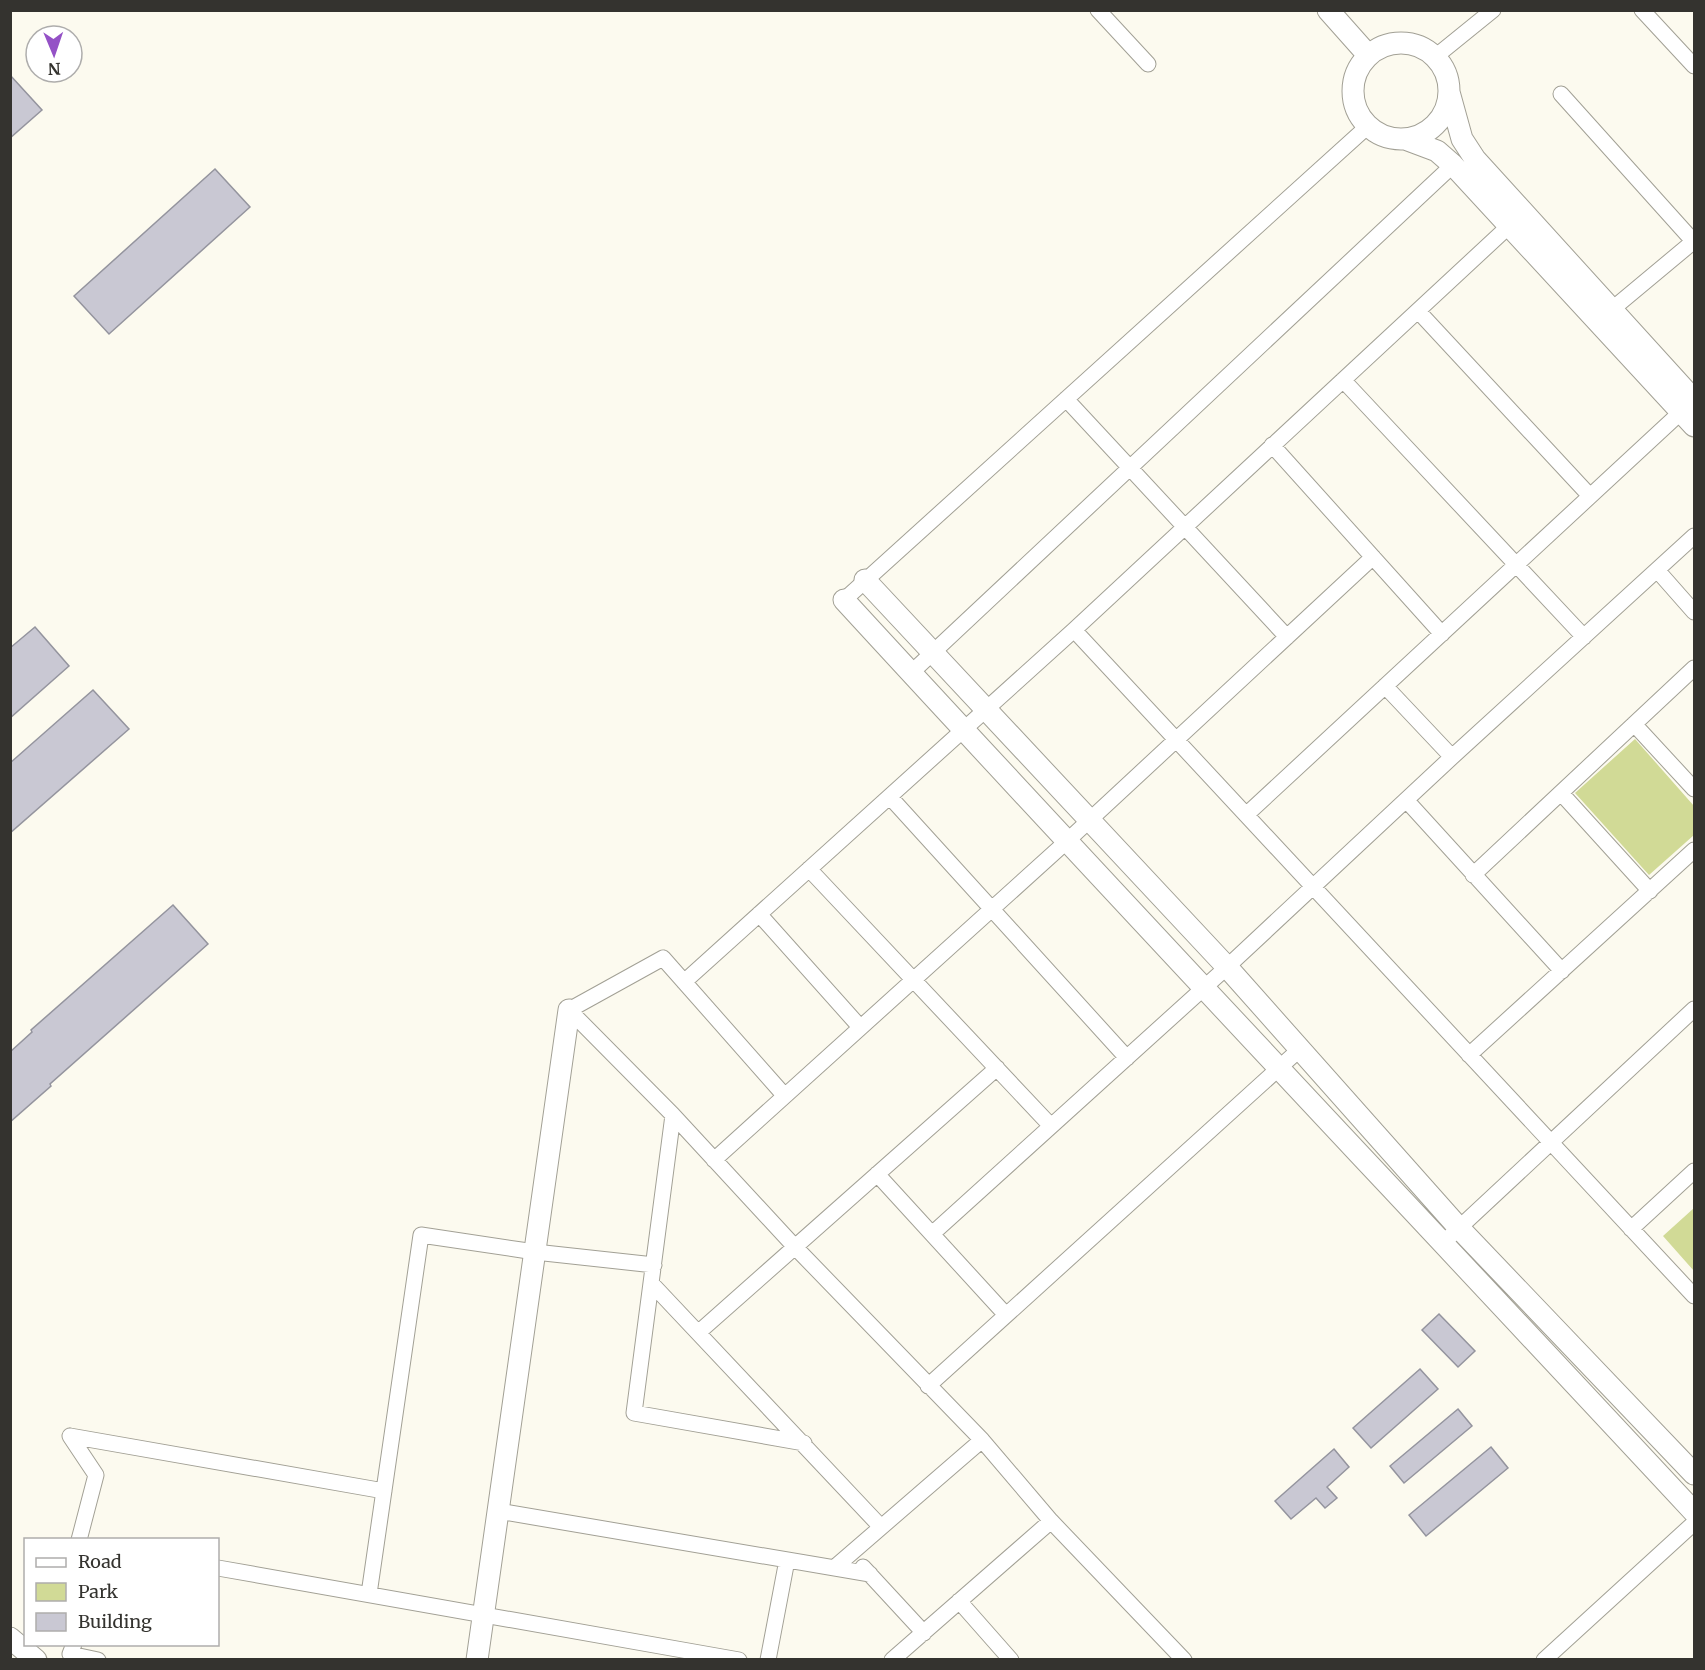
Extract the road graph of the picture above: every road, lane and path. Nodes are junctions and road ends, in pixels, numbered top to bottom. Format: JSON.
{"nodes":[{"id":1,"x":1098,"y":10,"type":"edge"},
{"id":2,"x":1328,"y":10,"type":"edge"},
{"id":3,"x":1493,"y":10,"type":"edge"},
{"id":4,"x":1642,"y":10,"type":"edge"},
{"id":5,"x":1368,"y":55,"type":"junction"},
{"id":6,"x":1435,"y":57,"type":"junction"},
{"id":7,"x":1148,"y":64,"type":"dead end"},
{"id":8,"x":1695,"y":66,"type":"edge"},
{"id":9,"x":1449,"y":92,"type":"junction"},
{"id":10,"x":1561,"y":94,"type":"dead end"},
{"id":11,"x":1368,"y":126,"type":"junction"},
{"id":12,"x":1405,"y":139,"type":"junction"},
{"id":13,"x":1453,"y":165,"type":"junction"},
{"id":14,"x":1509,"y":226,"type":"junction"},
{"id":15,"x":1694,"y":241,"type":"edge"},
{"id":16,"x":1418,"y":311,"type":"junction"},
{"id":17,"x":1605,"y":315,"type":"junction"},
{"id":18,"x":1343,"y":380,"type":"junction"},
{"id":19,"x":1066,"y":399,"type":"junction"},
{"id":20,"x":1690,"y":413,"type":"edge"},
{"id":21,"x":1272,"y":445,"type":"junction"},
{"id":22,"x":1130,"y":468,"type":"junction"},
{"id":23,"x":1590,"y":496,"type":"junction"},
{"id":24,"x":1184,"y":526,"type":"junction"},
{"id":25,"x":1695,"y":536,"type":"edge"},
{"id":26,"x":1373,"y":557,"type":"junction"},
{"id":27,"x":1516,"y":565,"type":"junction"},
{"id":28,"x":1657,"y":570,"type":"junction"},
{"id":29,"x":865,"y":580,"type":"junction"},
{"id":30,"x":843,"y":600,"type":"joint"},
{"id":31,"x":1695,"y":612,"type":"edge"},
{"id":32,"x":1074,"y":630,"type":"junction"},
{"id":33,"x":1442,"y":633,"type":"junction"},
{"id":34,"x":1287,"y":637,"type":"junction"},
{"id":35,"x":1584,"y":637,"type":"junction"},
{"id":36,"x":932,"y":653,"type":"junction"},
{"id":37,"x":1695,"y":668,"type":"edge"},
{"id":38,"x":911,"y":673,"type":"junction"},
{"id":39,"x":1385,"y":686,"type":"junction"},
{"id":40,"x":987,"y":709,"type":"junction"},
{"id":41,"x":1634,"y":724,"type":"junction"},
{"id":42,"x":964,"y":730,"type":"junction"},
{"id":43,"x":1176,"y":740,"type":"junction"},
{"id":44,"x":1452,"y":757,"type":"junction"},
{"id":45,"x":1695,"y":789,"type":"edge"},
{"id":46,"x":1561,"y":793,"type":"junction"},
{"id":47,"x":890,"y":797,"type":"junction"},
{"id":48,"x":1407,"y":801,"type":"junction"},
{"id":49,"x":1246,"y":815,"type":"junction"},
{"id":50,"x":1088,"y":821,"type":"junction"},
{"id":51,"x":1066,"y":842,"type":"junction"},
{"id":52,"x":1695,"y":850,"type":"edge"},
{"id":53,"x":809,"y":869,"type":"junction"},
{"id":54,"x":1473,"y":874,"type":"junction"},
{"id":55,"x":1313,"y":887,"type":"junction"},
{"id":56,"x":1650,"y":891,"type":"junction"},
{"id":57,"x":992,"y":909,"type":"junction"},
{"id":58,"x":759,"y":914,"type":"junction"},
{"id":59,"x":1227,"y":967,"type":"junction"},
{"id":60,"x":1562,"y":971,"type":"junction"},
{"id":61,"x":913,"y":980,"type":"junction"},
{"id":62,"x":684,"y":982,"type":"junction"},
{"id":63,"x":1204,"y":988,"type":"junction"},
{"id":64,"x":1695,"y":1009,"type":"edge"},
{"id":65,"x":569,"y":1010,"type":"junction"},
{"id":66,"x":860,"y":1027,"type":"junction"},
{"id":67,"x":1300,"y":1049,"type":"junction"},
{"id":68,"x":1469,"y":1055,"type":"junction"},
{"id":69,"x":1126,"y":1058,"type":"junction"},
{"id":70,"x":1278,"y":1067,"type":"junction"},
{"id":71,"x":997,"y":1068,"type":"junction"},
{"id":72,"x":784,"y":1095,"type":"junction"},
{"id":73,"x":673,"y":1116,"type":"junction"},
{"id":74,"x":1051,"y":1126,"type":"junction"},
{"id":75,"x":1551,"y":1143,"type":"junction"},
{"id":76,"x":714,"y":1160,"type":"junction"},
{"id":77,"x":1695,"y":1171,"type":"edge"},
{"id":78,"x":877,"y":1174,"type":"junction"},
{"id":79,"x":1459,"y":1228,"type":"junction"},
{"id":80,"x":1631,"y":1229,"type":"junction"},
{"id":81,"x":932,"y":1234,"type":"junction"},
{"id":82,"x":1444,"y":1242,"type":"junction"},
{"id":83,"x":795,"y":1247,"type":"junction"},
{"id":84,"x":535,"y":1252,"type":"junction"},
{"id":85,"x":654,"y":1264,"type":"junction"},
{"id":86,"x":651,"y":1283,"type":"junction"},
{"id":87,"x":1695,"y":1296,"type":"edge"},
{"id":88,"x":1006,"y":1315,"type":"junction"},
{"id":89,"x":699,"y":1332,"type":"junction"},
{"id":90,"x":928,"y":1386,"type":"junction"},
{"id":91,"x":982,"y":1440,"type":"junction"},
{"id":92,"x":804,"y":1443,"type":"junction"},
{"id":93,"x":1695,"y":1474,"type":"edge"},
{"id":94,"x":384,"y":1491,"type":"junction"},
{"id":95,"x":498,"y":1511,"type":"junction"},
{"id":96,"x":1695,"y":1512,"type":"edge"},
{"id":97,"x":1051,"y":1521,"type":"junction"},
{"id":98,"x":1695,"y":1523,"type":"edge"},
{"id":99,"x":881,"y":1527,"type":"junction"},
{"id":100,"x":79,"y":1538,"type":"edge"},
{"id":101,"x":851,"y":1553,"type":"junction"},
{"id":102,"x":787,"y":1560,"type":"junction"},
{"id":103,"x":219,"y":1568,"type":"edge"},
{"id":104,"x":834,"y":1568,"type":"junction"},
{"id":105,"x":870,"y":1574,"type":"junction"},
{"id":106,"x":369,"y":1594,"type":"junction"},
{"id":107,"x":959,"y":1601,"type":"junction"},
{"id":108,"x":483,"y":1614,"type":"junction"},
{"id":109,"x":924,"y":1633,"type":"junction"},
{"id":110,"x":10,"y":1638,"type":"edge"},
{"id":111,"x":73,"y":1646,"type":"edge"},
{"id":112,"x":36,"y":1659,"type":"edge"},
{"id":113,"x":98,"y":1659,"type":"edge"},
{"id":114,"x":477,"y":1659,"type":"edge"},
{"id":115,"x":739,"y":1659,"type":"edge"},
{"id":116,"x":768,"y":1659,"type":"edge"},
{"id":117,"x":892,"y":1659,"type":"edge"},
{"id":118,"x":1011,"y":1659,"type":"edge"},
{"id":119,"x":1184,"y":1659,"type":"edge"},
{"id":120,"x":1544,"y":1659,"type":"edge"}],
"edges":[{"from":1,"to":7,"type":"street"},
{"from":2,"to":5,"type":"street"},
{"from":3,"to":6,"type":"street"},
{"from":4,"to":8,"type":"street"},
{"from":5,"to":6,"type":"street"},
{"from":5,"to":11,"type":"street"},
{"from":6,"to":9,"type":"street"},
{"from":9,"to":12,"type":"street"},
{"from":9,"to":17,"type":"street"},
{"from":10,"to":15,"type":"street"},
{"from":11,"to":12,"type":"street"},
{"from":11,"to":19,"type":"street"},
{"from":12,"to":13,"type":"street"},
{"from":13,"to":14,"type":"street"},
{"from":13,"to":22,"type":"street"},
{"from":14,"to":16,"type":"street"},
{"from":14,"to":17,"type":"street"},
{"from":15,"to":17,"type":"street"},
{"from":16,"to":18,"type":"street"},
{"from":16,"to":23,"type":"street"},
{"from":17,"to":20,"type":"street"},
{"from":18,"to":21,"type":"street"},
{"from":18,"to":27,"type":"street"},
{"from":19,"to":22,"type":"street"},
{"from":19,"to":29,"type":"street"},
{"from":20,"to":23,"type":"street"},
{"from":21,"to":24,"type":"street"},
{"from":21,"to":26,"type":"street"},
{"from":22,"to":24,"type":"street"},
{"from":22,"to":36,"type":"street"},
{"from":23,"to":27,"type":"street"},
{"from":24,"to":32,"type":"street"},
{"from":24,"to":34,"type":"street"},
{"from":25,"to":28,"type":"street"},
{"from":26,"to":33,"type":"street"},
{"from":26,"to":34,"type":"street"},
{"from":27,"to":33,"type":"street"},
{"from":27,"to":35,"type":"street"},
{"from":28,"to":31,"type":"street"},
{"from":28,"to":35,"type":"street"},
{"from":29,"to":30,"type":"street"},
{"from":29,"to":36,"type":"street"},
{"from":30,"to":38,"type":"street"},
{"from":32,"to":40,"type":"street"},
{"from":32,"to":43,"type":"street"},
{"from":33,"to":39,"type":"street"},
{"from":34,"to":43,"type":"street"},
{"from":35,"to":44,"type":"street"},
{"from":36,"to":38,"type":"street"},
{"from":36,"to":40,"type":"street"},
{"from":37,"to":41,"type":"street"},
{"from":38,"to":42,"type":"street"},
{"from":39,"to":44,"type":"street"},
{"from":39,"to":49,"type":"street"},
{"from":40,"to":42,"type":"street"},
{"from":40,"to":50,"type":"street"},
{"from":41,"to":45,"type":"street"},
{"from":41,"to":46,"type":"street"},
{"from":42,"to":47,"type":"street"},
{"from":42,"to":51,"type":"street"},
{"from":43,"to":49,"type":"street"},
{"from":43,"to":50,"type":"street"},
{"from":44,"to":48,"type":"street"},
{"from":46,"to":54,"type":"street"},
{"from":46,"to":56,"type":"street"},
{"from":47,"to":53,"type":"street"},
{"from":47,"to":57,"type":"street"},
{"from":48,"to":54,"type":"street"},
{"from":48,"to":55,"type":"street"},
{"from":49,"to":55,"type":"street"},
{"from":50,"to":51,"type":"street"},
{"from":50,"to":59,"type":"street"},
{"from":51,"to":57,"type":"street"},
{"from":51,"to":63,"type":"street"},
{"from":52,"to":56,"type":"street"},
{"from":53,"to":58,"type":"street"},
{"from":53,"to":61,"type":"street"},
{"from":54,"to":60,"type":"street"},
{"from":55,"to":59,"type":"street"},
{"from":55,"to":68,"type":"street"},
{"from":56,"to":60,"type":"street"},
{"from":57,"to":61,"type":"street"},
{"from":57,"to":69,"type":"street"},
{"from":58,"to":62,"type":"street"},
{"from":58,"to":66,"type":"street"},
{"from":59,"to":63,"type":"street"},
{"from":59,"to":67,"type":"street"},
{"from":60,"to":68,"type":"street"},
{"from":61,"to":66,"type":"street"},
{"from":61,"to":71,"type":"street"},
{"from":62,"to":65,"type":"street"},
{"from":62,"to":72,"type":"street"},
{"from":63,"to":69,"type":"street"},
{"from":63,"to":70,"type":"street"},
{"from":64,"to":75,"type":"street"},
{"from":65,"to":73,"type":"street"},
{"from":65,"to":84,"type":"street"},
{"from":66,"to":72,"type":"street"},
{"from":67,"to":70,"type":"street"},
{"from":67,"to":79,"type":"street"},
{"from":68,"to":75,"type":"street"},
{"from":69,"to":74,"type":"street"},
{"from":70,"to":82,"type":"street"},
{"from":70,"to":88,"type":"street"},
{"from":71,"to":74,"type":"street"},
{"from":71,"to":78,"type":"street"},
{"from":72,"to":76,"type":"street"},
{"from":73,"to":76,"type":"street"},
{"from":73,"to":85,"type":"street"},
{"from":74,"to":81,"type":"street"},
{"from":75,"to":79,"type":"street"},
{"from":75,"to":80,"type":"street"},
{"from":76,"to":83,"type":"street"},
{"from":77,"to":80,"type":"street"},
{"from":78,"to":81,"type":"street"},
{"from":78,"to":83,"type":"street"},
{"from":79,"to":82,"type":"street"},
{"from":79,"to":93,"type":"street"},
{"from":80,"to":87,"type":"street"},
{"from":81,"to":88,"type":"street"},
{"from":82,"to":96,"type":"street"},
{"from":83,"to":89,"type":"street"},
{"from":83,"to":90,"type":"street"},
{"from":84,"to":85,"type":"street"},
{"from":84,"to":94,"type":"street"},
{"from":84,"to":95,"type":"street"},
{"from":85,"to":86,"type":"street"},
{"from":86,"to":89,"type":"street"},
{"from":86,"to":92,"type":"street"},
{"from":88,"to":90,"type":"street"},
{"from":89,"to":92,"type":"street"},
{"from":90,"to":91,"type":"street"},
{"from":91,"to":97,"type":"street"},
{"from":91,"to":99,"type":"street"},
{"from":92,"to":99,"type":"street"},
{"from":94,"to":100,"type":"street"},
{"from":94,"to":106,"type":"street"},
{"from":95,"to":102,"type":"street"},
{"from":95,"to":108,"type":"street"},
{"from":97,"to":107,"type":"street"},
{"from":97,"to":119,"type":"street"},
{"from":98,"to":120,"type":"street"},
{"from":99,"to":101,"type":"street"},
{"from":101,"to":104,"type":"street"},
{"from":101,"to":105,"type":"street"},
{"from":102,"to":104,"type":"street"},
{"from":102,"to":116,"type":"street"},
{"from":103,"to":106,"type":"street"},
{"from":104,"to":105,"type":"street"},
{"from":105,"to":109,"type":"street"},
{"from":106,"to":108,"type":"street"},
{"from":107,"to":109,"type":"street"},
{"from":107,"to":118,"type":"street"},
{"from":108,"to":114,"type":"street"},
{"from":108,"to":115,"type":"street"},
{"from":109,"to":117,"type":"street"},
{"from":110,"to":112,"type":"street"},
{"from":111,"to":113,"type":"street"}]}
